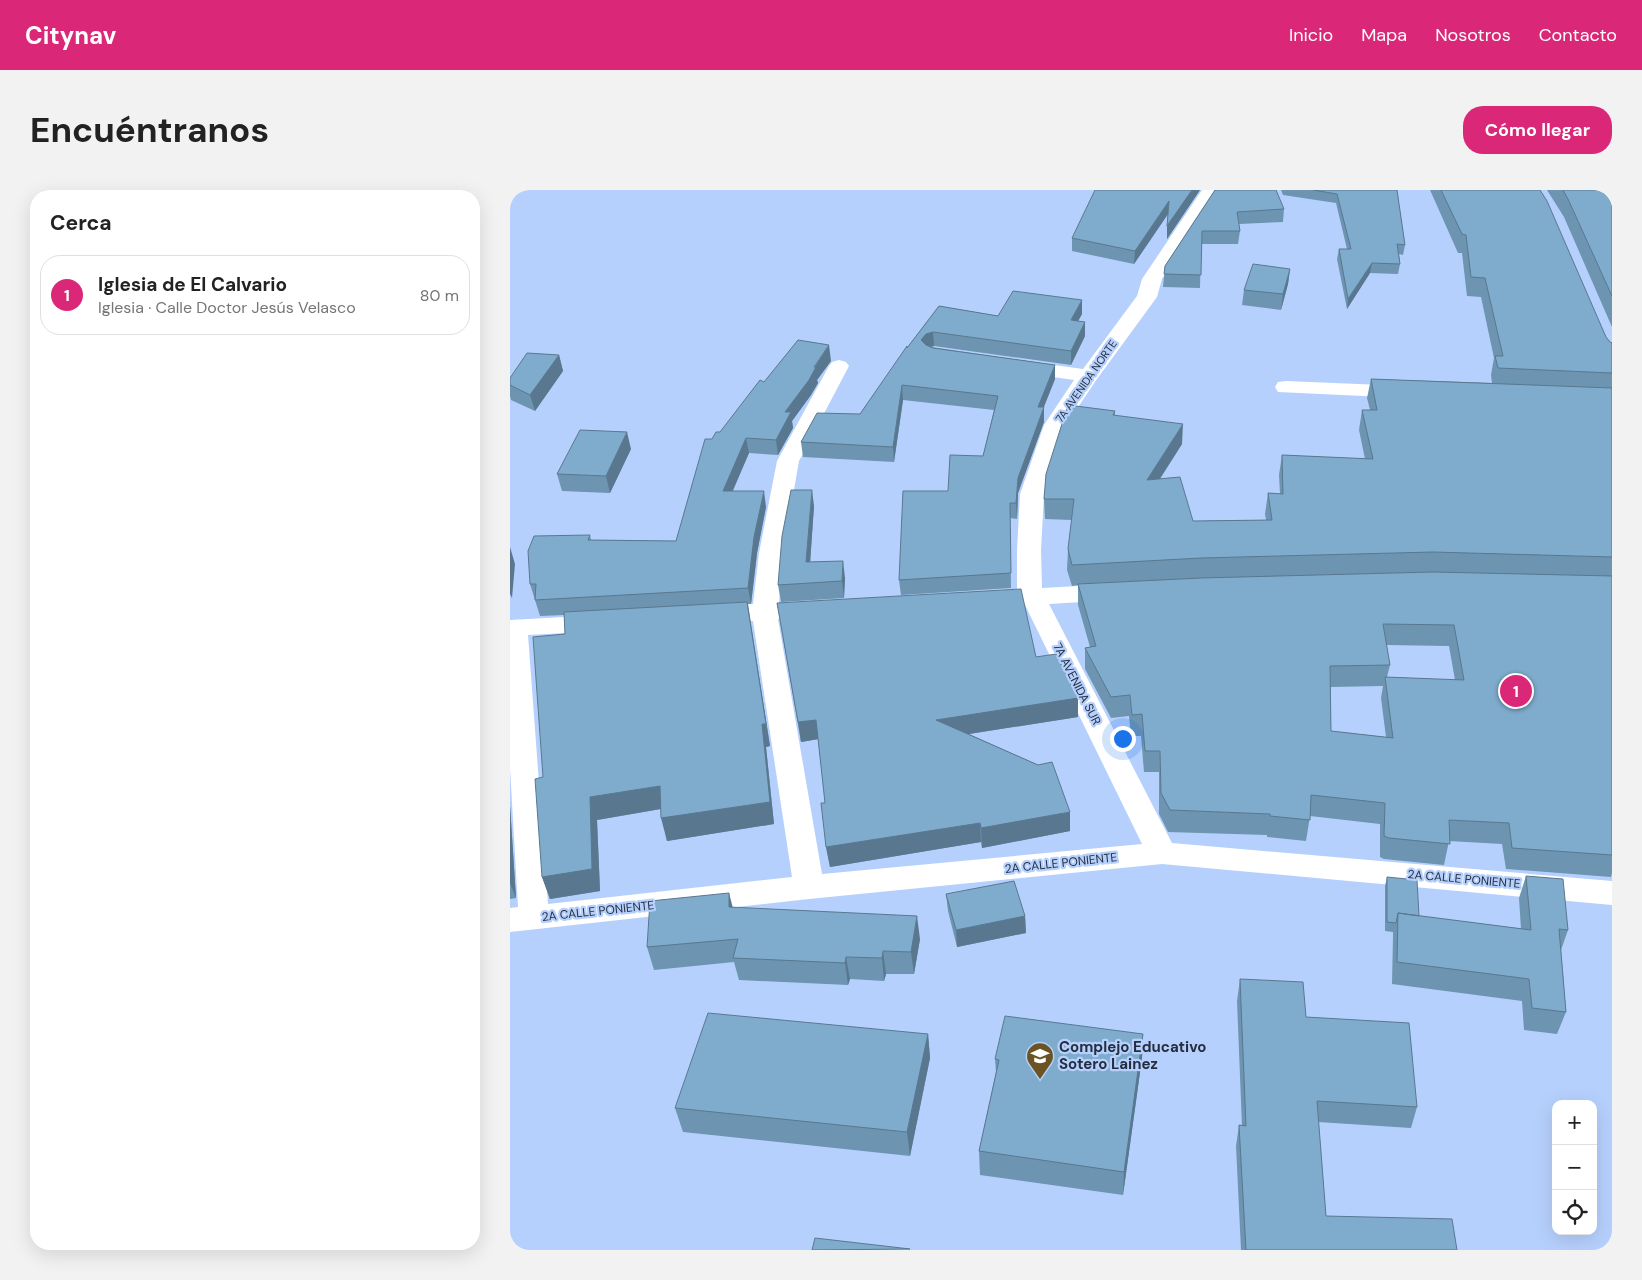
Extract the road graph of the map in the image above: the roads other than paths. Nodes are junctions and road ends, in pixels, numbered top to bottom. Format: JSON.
{"nodes":[{"id":1,"x":1211,"y":190,"type":"edge"},
{"id":2,"x":1001,"y":364,"type":"edge"},
{"id":3,"x":839,"y":366,"type":"dead end"},
{"id":4,"x":1088,"y":376,"type":"junction"},
{"id":5,"x":1286,"y":387,"type":"dead end"},
{"id":6,"x":1424,"y":393,"type":"edge"},
{"id":7,"x":1135,"y":592,"type":"edge"},
{"id":8,"x":1032,"y":596,"type":"junction"},
{"id":9,"x":963,"y":600,"type":"edge"},
{"id":10,"x":834,"y":608,"type":"edge"},
{"id":11,"x":764,"y":612,"type":"junction"},
{"id":12,"x":684,"y":617,"type":"edge"},
{"id":13,"x":625,"y":621,"type":"edge"},
{"id":14,"x":512,"y":628,"type":"edge"},
{"id":15,"x":1162,"y":853,"type":"junction"},
{"id":16,"x":808,"y":888,"type":"junction"},
{"id":17,"x":1612,"y":893,"type":"edge"},
{"id":18,"x":522,"y":919,"type":"edge"}],
"edges":[{"from":1,"to":4,"type":"street","name":"7A AVENIDA NORTE"},
{"from":2,"to":4,"type":"street"},
{"from":3,"to":11,"type":"street"},
{"from":4,"to":8,"type":"street","name":"7A AVENIDA NORTE"},
{"from":5,"to":6,"type":"street"},
{"from":7,"to":8,"type":"street"},
{"from":8,"to":9,"type":"street"},
{"from":8,"to":15,"type":"street","name":"7A AVENIDA SUR"},
{"from":10,"to":11,"type":"street"},
{"from":11,"to":12,"type":"street"},
{"from":11,"to":16,"type":"street"},
{"from":13,"to":14,"type":"street"},
{"from":14,"to":18,"type":"street"},
{"from":15,"to":16,"type":"street","name":"2A CALLE PONIENTE"},
{"from":15,"to":17,"type":"street","name":"2A CALLE PONIENTE"},
{"from":16,"to":18,"type":"street","name":"2A CALLE PONIENTE"}]}
